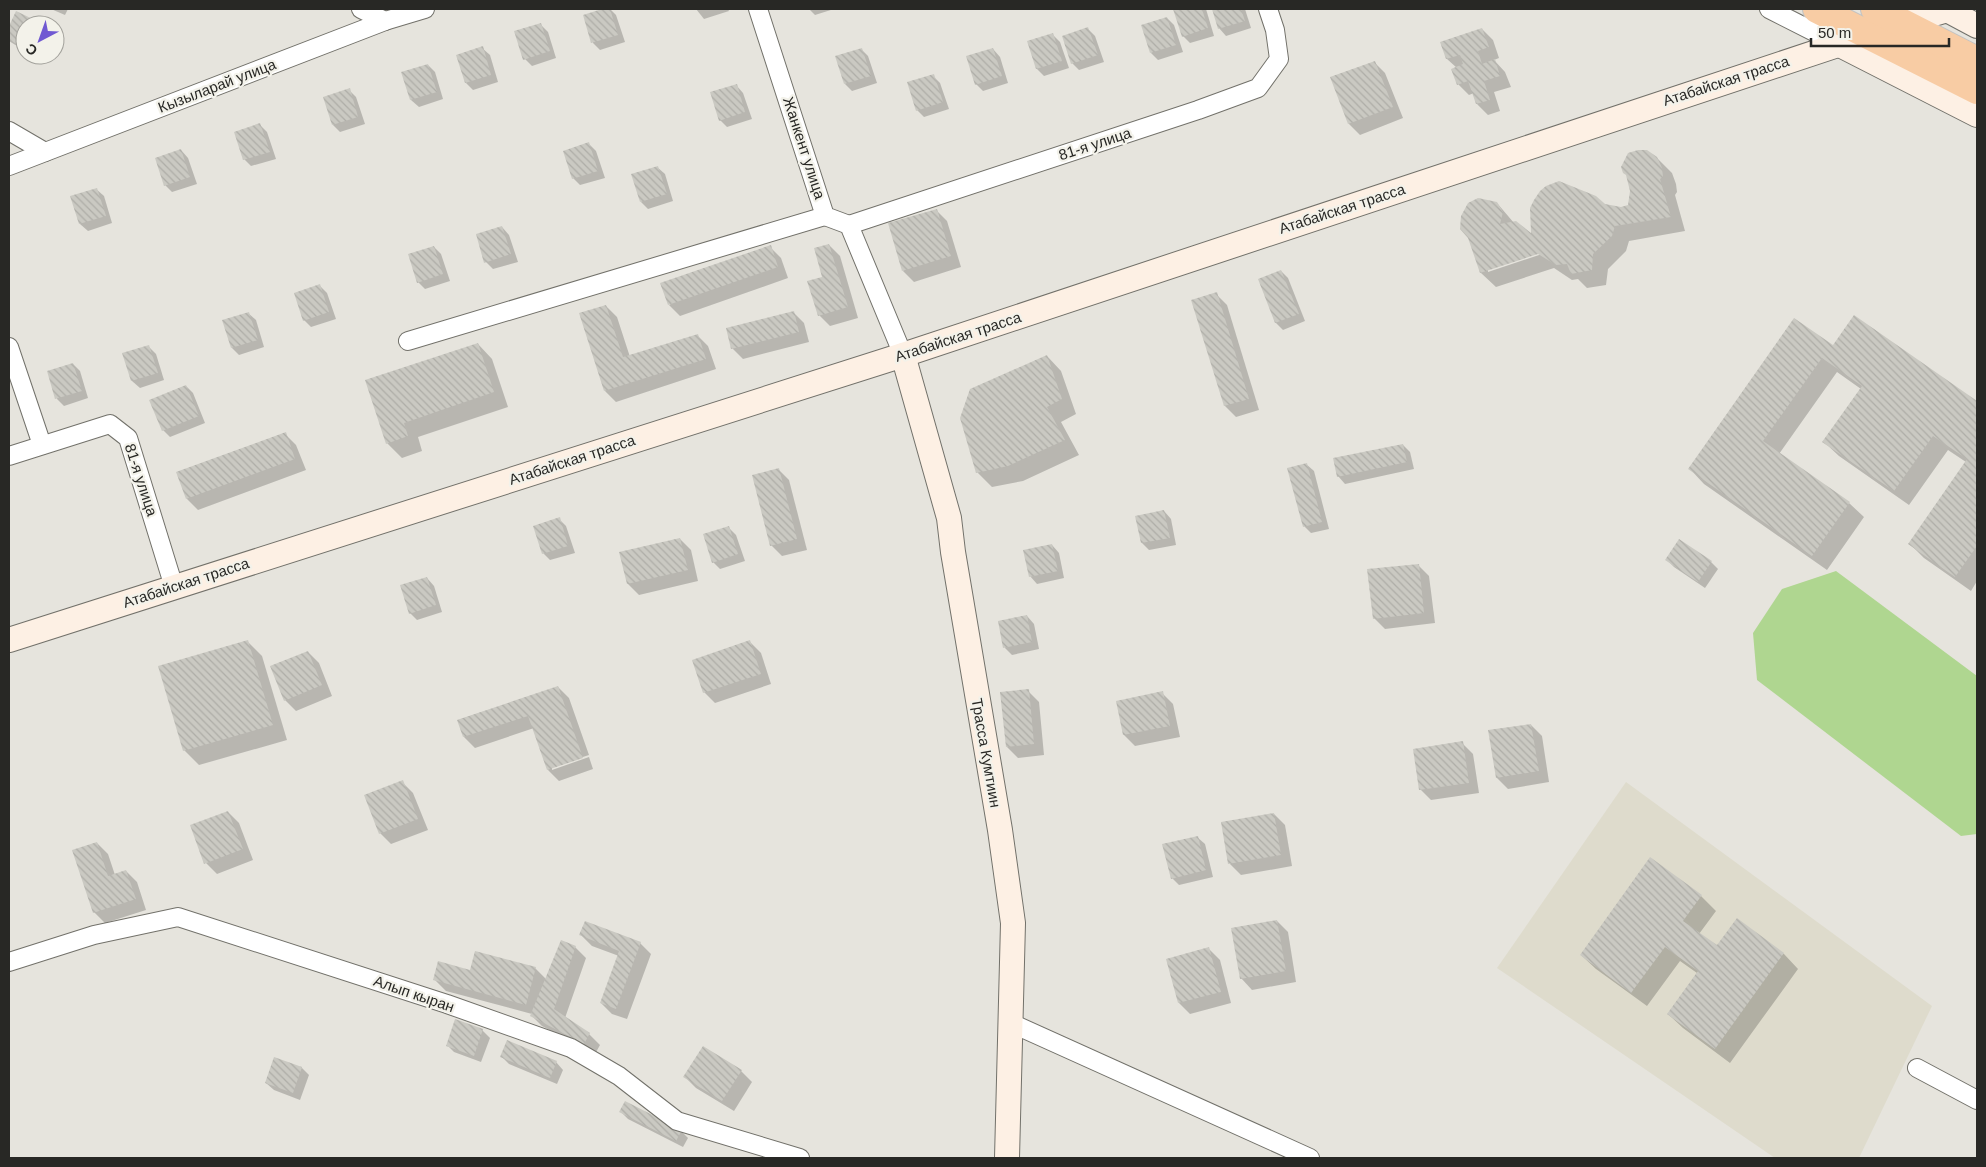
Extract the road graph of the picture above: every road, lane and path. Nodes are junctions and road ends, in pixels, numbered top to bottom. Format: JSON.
{"nodes":[{"id":1,"x":362,"y":9,"type":"edge"},
{"id":2,"x":425,"y":9,"type":"edge"},
{"id":3,"x":758,"y":9,"type":"edge"},
{"id":4,"x":1268,"y":9,"type":"edge"},
{"id":5,"x":1768,"y":9,"type":"edge"},
{"id":6,"x":1817,"y":9,"type":"edge"},
{"id":7,"x":1875,"y":9,"type":"edge"},
{"id":8,"x":1948,"y":9,"type":"edge"},
{"id":9,"x":385,"y":21,"type":"junction"},
{"id":10,"x":1904,"y":24,"type":"junction"},
{"id":11,"x":1977,"y":26,"type":"edge"},
{"id":12,"x":1868,"y":35,"type":"junction"},
{"id":13,"x":1838,"y":44,"type":"junction"},
{"id":14,"x":1977,"y":61,"type":"edge"},
{"id":15,"x":1977,"y":90,"type":"edge"},
{"id":16,"x":1977,"y":115,"type":"edge"},
{"id":17,"x":9,"y":131,"type":"edge"},
{"id":18,"x":44,"y":152,"type":"junction"},
{"id":19,"x":9,"y":166,"type":"edge"},
{"id":20,"x":826,"y":216,"type":"junction"},
{"id":21,"x":849,"y":225,"type":"junction"},
{"id":22,"x":408,"y":341,"type":"dead end"},
{"id":23,"x":9,"y":347,"type":"edge"},
{"id":24,"x":903,"y":355,"type":"junction"},
{"id":25,"x":42,"y":445,"type":"junction"},
{"id":26,"x":9,"y":456,"type":"edge"},
{"id":27,"x":174,"y":587,"type":"junction"},
{"id":28,"x":9,"y":640,"type":"edge"},
{"id":29,"x":9,"y":962,"type":"edge"},
{"id":30,"x":1010,"y":1023,"type":"junction"},
{"id":31,"x":1917,"y":1068,"type":"dead end"},
{"id":32,"x":1977,"y":1100,"type":"edge"},
{"id":33,"x":800,"y":1158,"type":"edge"},
{"id":34,"x":1006,"y":1158,"type":"edge"},
{"id":35,"x":1310,"y":1158,"type":"edge"}],
"edges":[{"from":1,"to":9,"type":"street"},
{"from":2,"to":9,"type":"street","name":"Кызыларай улица"},
{"from":3,"to":20,"type":"street","name":"Жанкент улица"},
{"from":4,"to":21,"type":"street","name":"81-я улица"},
{"from":5,"to":13,"type":"street"},
{"from":6,"to":12,"type":"highway"},
{"from":7,"to":10,"type":"highway"},
{"from":8,"to":10,"type":"main road","name":"Атабайская трасса"},
{"from":8,"to":11,"type":"main road"},
{"from":9,"to":18,"type":"street","name":"Кызыларай улица"},
{"from":10,"to":12,"type":"main road","name":"Атабайская трасса"},
{"from":10,"to":14,"type":"highway"},
{"from":12,"to":13,"type":"main road","name":"Атабайская трасса"},
{"from":12,"to":15,"type":"highway"},
{"from":13,"to":16,"type":"main road"},
{"from":13,"to":24,"type":"main road","name":"Атабайская трасса"},
{"from":17,"to":18,"type":"street"},
{"from":18,"to":19,"type":"street","name":"Кызыларай улица"},
{"from":20,"to":21,"type":"street","name":"Жанкент улица"},
{"from":20,"to":22,"type":"street"},
{"from":21,"to":24,"type":"street"},
{"from":23,"to":25,"type":"street"},
{"from":24,"to":27,"type":"main road","name":"Атабайская трасса"},
{"from":24,"to":30,"type":"main road","name":"Трасса Кумтиин"},
{"from":25,"to":26,"type":"street","name":"81-я улица"},
{"from":25,"to":27,"type":"street","name":"81-я улица"},
{"from":27,"to":28,"type":"main road","name":"Атабайская трасса"},
{"from":29,"to":33,"type":"street","name":"Алып кыран"},
{"from":30,"to":34,"type":"main road","name":"Трасса Кумтиин"},
{"from":30,"to":35,"type":"street"},
{"from":31,"to":32,"type":"street"}]}
